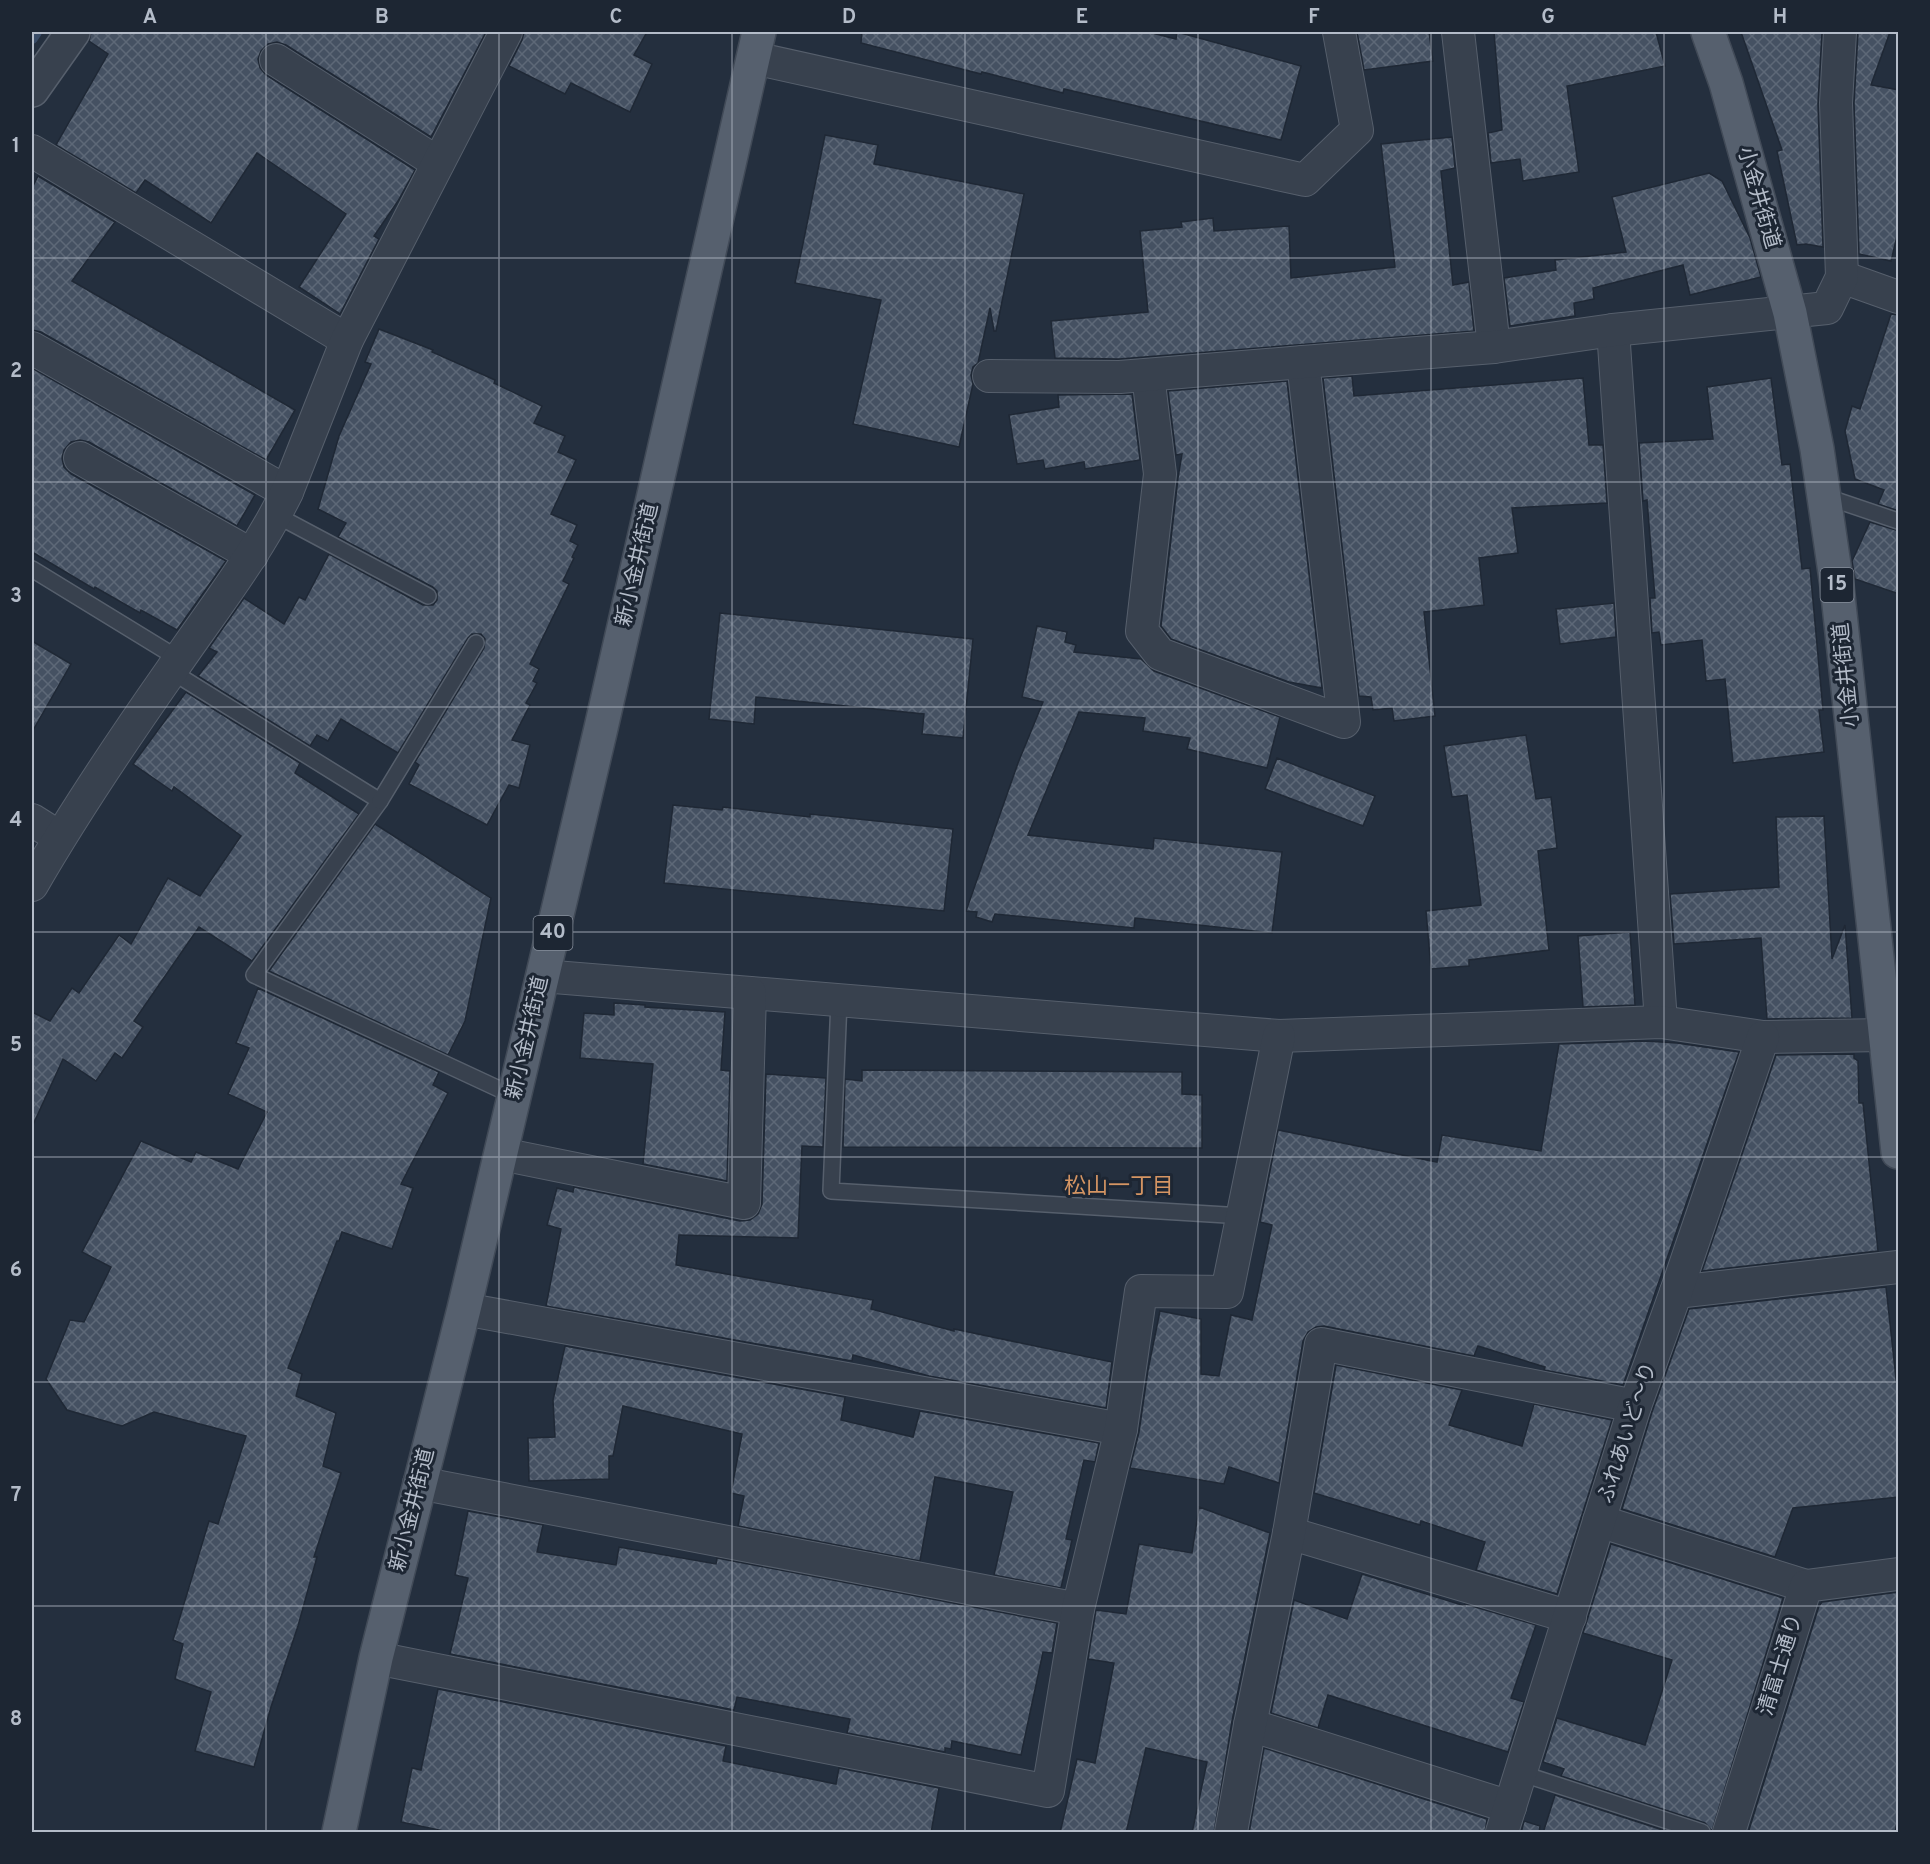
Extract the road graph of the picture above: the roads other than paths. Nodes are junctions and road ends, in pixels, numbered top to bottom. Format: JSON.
{"nodes":[{"id":1,"x":73,"y":32,"type":"edge"},
{"id":2,"x":506,"y":32,"type":"edge"},
{"id":3,"x":1340,"y":32,"type":"edge"},
{"id":4,"x":1458,"y":32,"type":"edge"},
{"id":5,"x":1708,"y":32,"type":"edge"},
{"id":6,"x":1840,"y":32,"type":"edge"},
{"id":7,"x":756,"y":45,"type":"edge"},
{"id":8,"x":276,"y":60,"type":"dead end"},
{"id":9,"x":32,"y":90,"type":"edge"},
{"id":10,"x":32,"y":151,"type":"edge"},
{"id":11,"x":438,"y":163,"type":"junction"},
{"id":12,"x":1842,"y":277,"type":"junction"},
{"id":13,"x":1899,"y":297,"type":"edge"},
{"id":14,"x":1790,"y":313,"type":"junction"},
{"id":15,"x":1614,"y":330,"type":"junction"},
{"id":16,"x":347,"y":340,"type":"junction"},
{"id":17,"x":1494,"y":347,"type":"junction"},
{"id":18,"x":32,"y":348,"type":"edge"},
{"id":19,"x":1303,"y":362,"type":"junction"},
{"id":20,"x":1148,"y":375,"type":"junction"},
{"id":21,"x":989,"y":376,"type":"dead end"},
{"id":22,"x":80,"y":458,"type":"dead end"},
{"id":23,"x":1824,"y":496,"type":"junction"},
{"id":24,"x":281,"y":503,"type":"junction"},
{"id":25,"x":1899,"y":520,"type":"edge"},
{"id":26,"x":252,"y":555,"type":"junction"},
{"id":27,"x":32,"y":569,"type":"edge"},
{"id":28,"x":428,"y":596,"type":"dead end"},
{"id":29,"x":476,"y":643,"type":"dead end"},
{"id":30,"x":175,"y":665,"type":"junction"},
{"id":31,"x":380,"y":801,"type":"junction"},
{"id":32,"x":32,"y":820,"type":"edge"},
{"id":33,"x":59,"y":837,"type":"junction"},
{"id":34,"x":32,"y":885,"type":"edge"},
{"id":35,"x":542,"y":976,"type":"junction"},
{"id":36,"x":750,"y":993,"type":"junction"},
{"id":37,"x":839,"y":1001,"type":"junction"},
{"id":38,"x":1661,"y":1022,"type":"junction"},
{"id":39,"x":1894,"y":1026,"type":"edge"},
{"id":40,"x":1279,"y":1036,"type":"junction"},
{"id":41,"x":1763,"y":1037,"type":"junction"},
{"id":42,"x":514,"y":1096,"type":"junction"},
{"id":43,"x":1899,"y":1152,"type":"edge"},
{"id":44,"x":501,"y":1154,"type":"junction"},
{"id":45,"x":1243,"y":1216,"type":"junction"},
{"id":46,"x":1899,"y":1267,"type":"edge"},
{"id":47,"x":1676,"y":1292,"type":"junction"},
{"id":48,"x":464,"y":1309,"type":"junction"},
{"id":49,"x":1635,"y":1407,"type":"junction"},
{"id":50,"x":1120,"y":1429,"type":"junction"},
{"id":51,"x":419,"y":1483,"type":"junction"},
{"id":52,"x":1599,"y":1521,"type":"junction"},
{"id":53,"x":1289,"y":1533,"type":"junction"},
{"id":54,"x":1899,"y":1574,"type":"edge"},
{"id":55,"x":1806,"y":1586,"type":"junction"},
{"id":56,"x":1078,"y":1609,"type":"junction"},
{"id":57,"x":1570,"y":1617,"type":"junction"},
{"id":58,"x":376,"y":1658,"type":"junction"},
{"id":59,"x":1250,"y":1725,"type":"junction"},
{"id":60,"x":1520,"y":1773,"type":"junction"},
{"id":61,"x":1506,"y":1820,"type":"edge"},
{"id":62,"x":339,"y":1833,"type":"edge"},
{"id":63,"x":1231,"y":1833,"type":"edge"},
{"id":64,"x":1702,"y":1833,"type":"edge"},
{"id":65,"x":1729,"y":1833,"type":"edge"}],
"edges":[{"from":1,"to":9,"type":"street"},
{"from":2,"to":11,"type":"street"},
{"from":3,"to":7,"type":"street"},
{"from":4,"to":17,"type":"street"},
{"from":5,"to":14,"type":"main road","name":"小金井街道","number":"15"},
{"from":6,"to":12,"type":"street"},
{"from":7,"to":35,"type":"main road","name":"新小金井街道","number":"40"},
{"from":8,"to":11,"type":"street"},
{"from":10,"to":16,"type":"street"},
{"from":11,"to":16,"type":"street"},
{"from":12,"to":13,"type":"street"},
{"from":12,"to":14,"type":"street"},
{"from":14,"to":15,"type":"street"},
{"from":14,"to":23,"type":"main road","name":"小金井街道","number":"15"},
{"from":15,"to":17,"type":"street"},
{"from":15,"to":38,"type":"street"},
{"from":16,"to":24,"type":"street"},
{"from":17,"to":19,"type":"street"},
{"from":18,"to":24,"type":"street"},
{"from":19,"to":20,"type":"street"},
{"from":19,"to":20,"type":"street"},
{"from":20,"to":21,"type":"street"},
{"from":22,"to":26,"type":"street"},
{"from":23,"to":25,"type":"lane"},
{"from":23,"to":39,"type":"main road","name":"小金井街道","number":"15"},
{"from":24,"to":26,"type":"street"},
{"from":24,"to":28,"type":"lane"},
{"from":26,"to":30,"type":"street"},
{"from":27,"to":30,"type":"lane"},
{"from":29,"to":31,"type":"lane"},
{"from":30,"to":31,"type":"lane"},
{"from":30,"to":33,"type":"street"},
{"from":31,"to":42,"type":"lane"},
{"from":32,"to":33,"type":"street"},
{"from":33,"to":34,"type":"street"},
{"from":35,"to":36,"type":"street"},
{"from":35,"to":42,"type":"main road","name":"新小金井街道","number":"40"},
{"from":36,"to":37,"type":"street"},
{"from":36,"to":44,"type":"street"},
{"from":37,"to":40,"type":"street"},
{"from":37,"to":45,"type":"lane"},
{"from":38,"to":40,"type":"street"},
{"from":38,"to":41,"type":"street"},
{"from":39,"to":41,"type":"street"},
{"from":39,"to":43,"type":"main road","name":"小金井街道","number":"15"},
{"from":40,"to":45,"type":"street"},
{"from":41,"to":47,"type":"street","name":"ふれあいど～り"},
{"from":42,"to":44,"type":"main road","name":"新小金井街道","number":"40"},
{"from":44,"to":48,"type":"main road","name":"新小金井街道","number":"40"},
{"from":45,"to":50,"type":"street"},
{"from":46,"to":47,"type":"street"},
{"from":47,"to":49,"type":"street","name":"ふれあいど～り"},
{"from":48,"to":50,"type":"street"},
{"from":48,"to":51,"type":"main road","name":"新小金井街道","number":"40"},
{"from":49,"to":52,"type":"street","name":"ふれあいど～り"},
{"from":49,"to":53,"type":"street"},
{"from":50,"to":56,"type":"street"},
{"from":51,"to":56,"type":"street"},
{"from":51,"to":58,"type":"main road","name":"新小金井街道","number":"40"},
{"from":52,"to":55,"type":"street"},
{"from":52,"to":57,"type":"street","name":"ふれあいど～り"},
{"from":53,"to":57,"type":"street"},
{"from":53,"to":59,"type":"street"},
{"from":54,"to":55,"type":"street","name":"清富士通り"},
{"from":55,"to":65,"type":"street","name":"清富士通り"},
{"from":56,"to":58,"type":"street"},
{"from":57,"to":60,"type":"street","name":"ふれあいど～り"},
{"from":58,"to":62,"type":"main road","name":"新小金井街道","number":"40"},
{"from":59,"to":61,"type":"street"},
{"from":59,"to":63,"type":"street"},
{"from":60,"to":61,"type":"street","name":"ふれあいど～り"},
{"from":60,"to":64,"type":"lane"}]}
